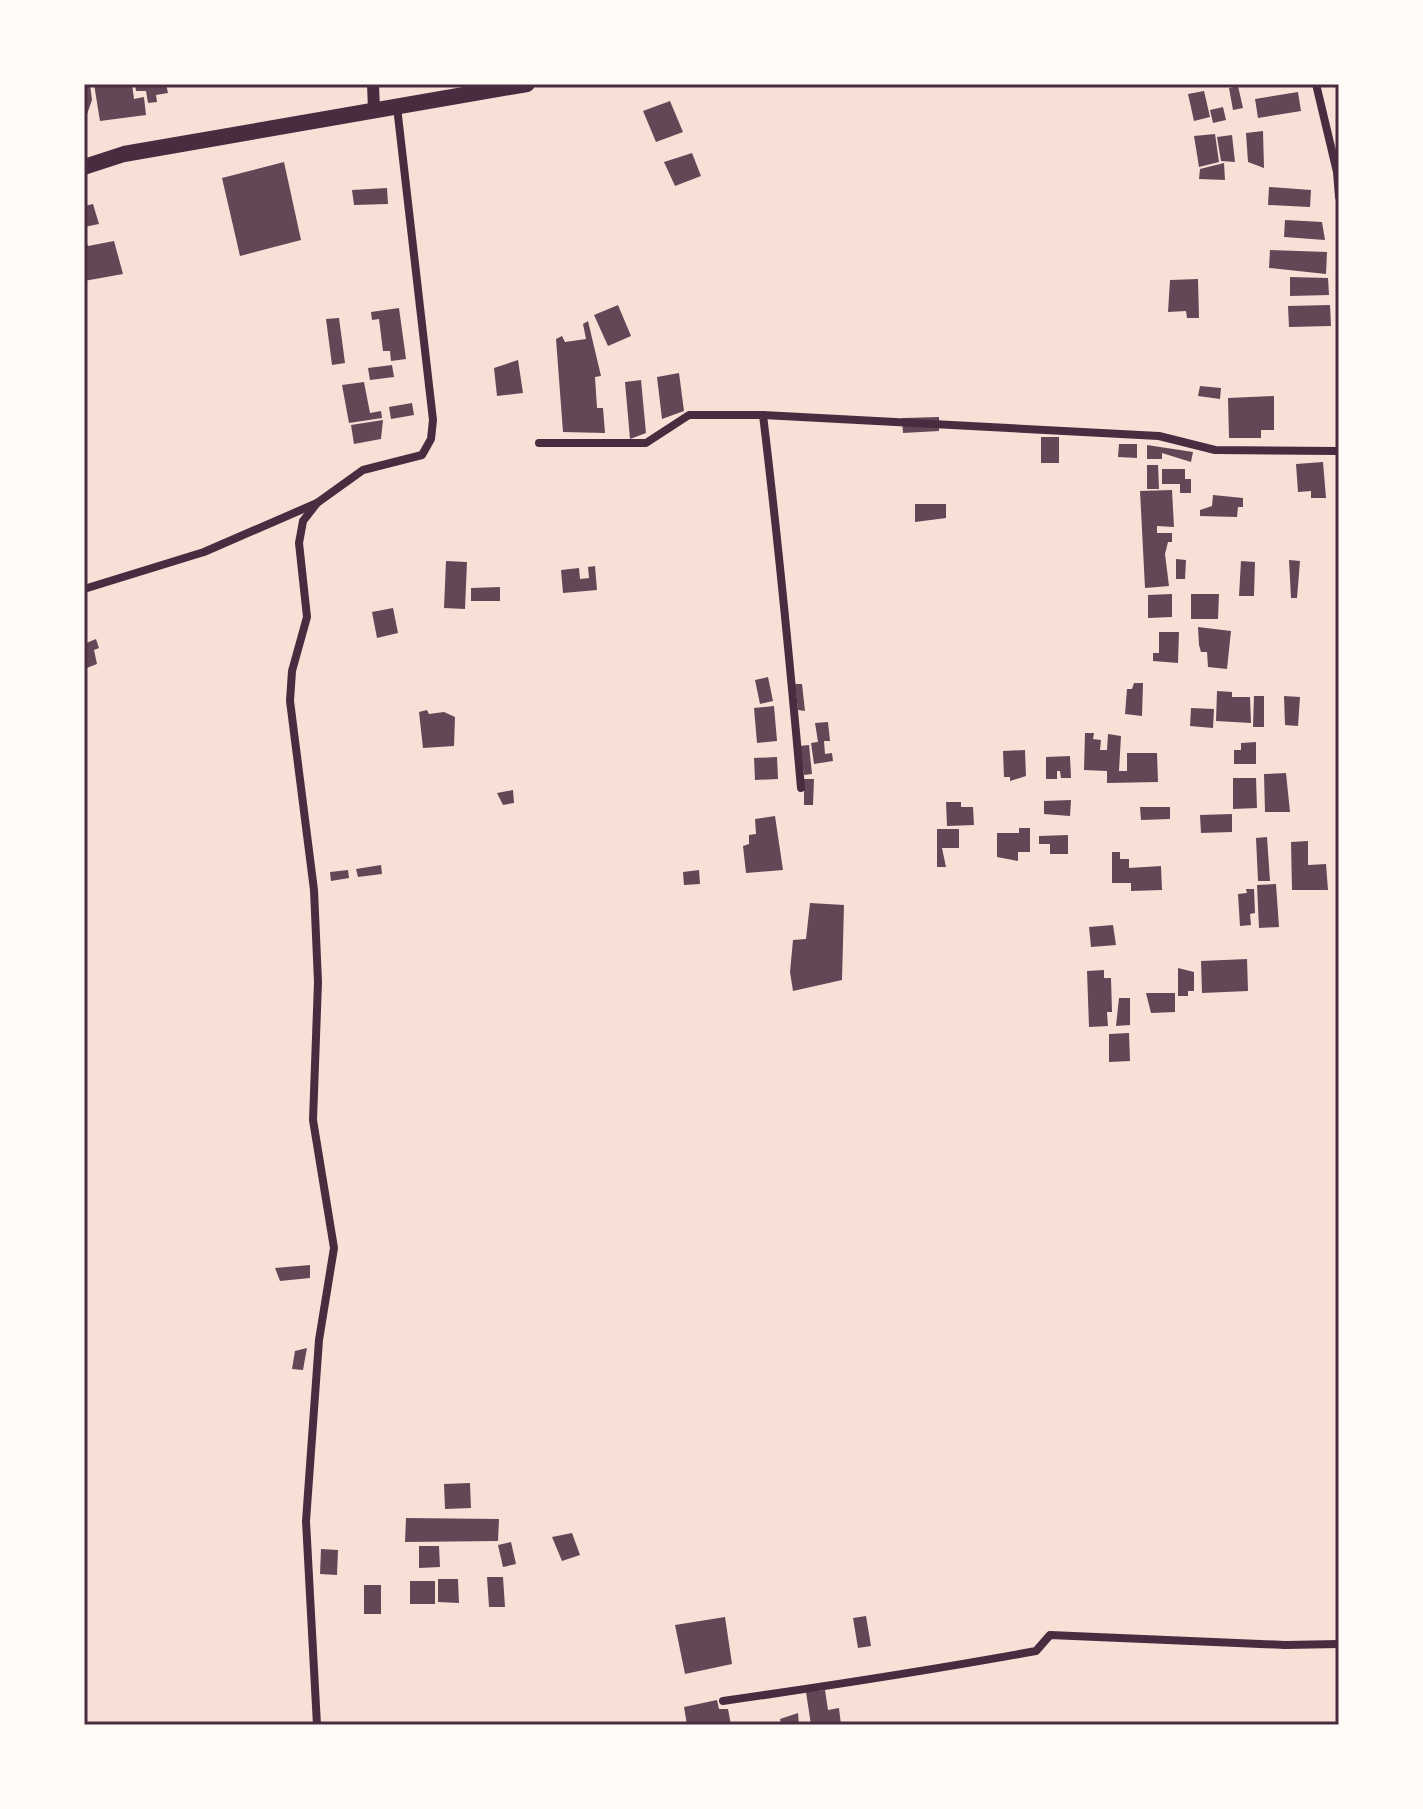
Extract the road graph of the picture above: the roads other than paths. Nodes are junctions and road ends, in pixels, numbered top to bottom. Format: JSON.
{"nodes":[{"id":1,"x":373,"y":84,"type":"edge"},
{"id":2,"x":527,"y":84,"type":"edge"},
{"id":3,"x":1316,"y":84,"type":"edge"},
{"id":4,"x":397,"y":107,"type":"junction"},
{"id":5,"x":374,"y":110,"type":"junction"},
{"id":6,"x":84,"y":167,"type":"edge"},
{"id":7,"x":1339,"y":197,"type":"edge"},
{"id":8,"x":763,"y":415,"type":"junction"},
{"id":9,"x":539,"y":443,"type":"dead end"},
{"id":10,"x":1339,"y":451,"type":"edge"},
{"id":11,"x":317,"y":503,"type":"junction"},
{"id":12,"x":84,"y":589,"type":"edge"},
{"id":13,"x":801,"y":788,"type":"dead end"},
{"id":14,"x":1339,"y":1644,"type":"edge"},
{"id":15,"x":723,"y":1701,"type":"dead end"},
{"id":16,"x":317,"y":1725,"type":"edge"}],
"edges":[{"from":1,"to":5,"type":"street"},
{"from":2,"to":4,"type":"highway"},
{"from":3,"to":7,"type":"street"},
{"from":4,"to":5,"type":"highway"},
{"from":4,"to":11,"type":"street"},
{"from":5,"to":6,"type":"highway"},
{"from":8,"to":9,"type":"street"},
{"from":8,"to":10,"type":"street"},
{"from":8,"to":13,"type":"street"},
{"from":11,"to":12,"type":"street"},
{"from":11,"to":16,"type":"street"},
{"from":14,"to":15,"type":"street"}]}
